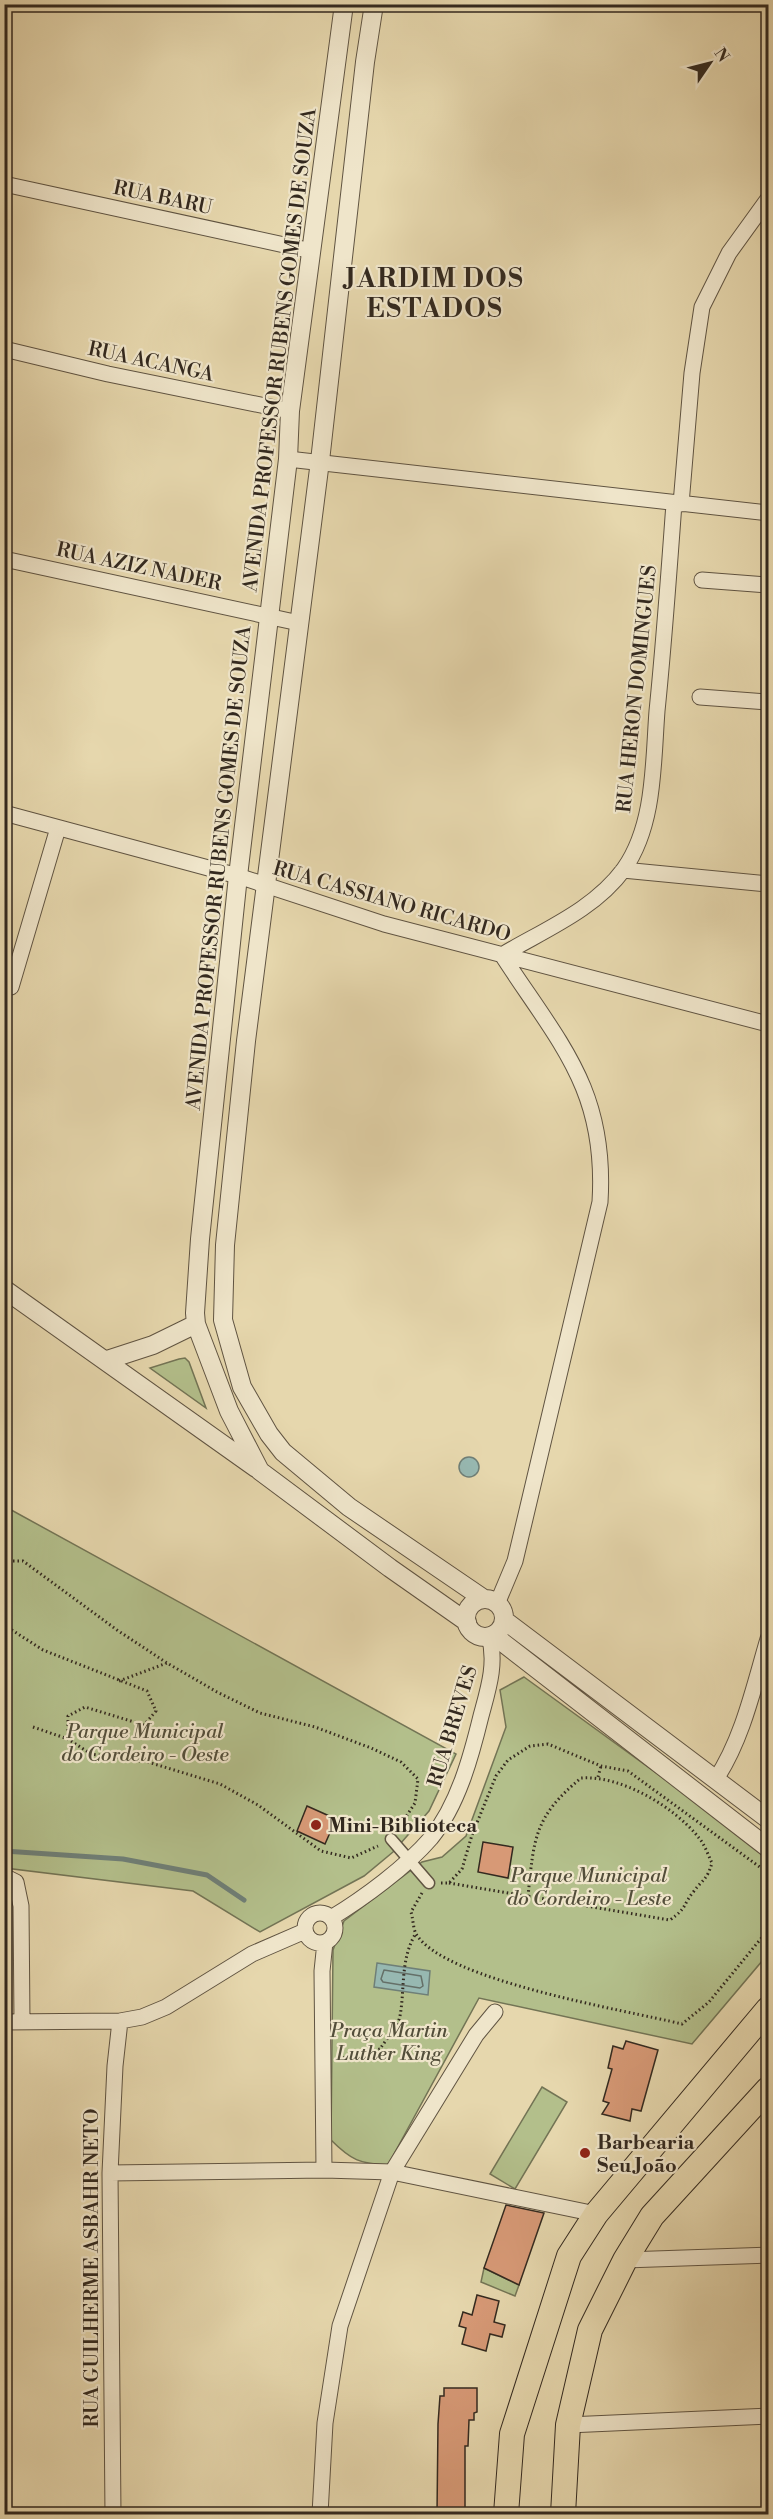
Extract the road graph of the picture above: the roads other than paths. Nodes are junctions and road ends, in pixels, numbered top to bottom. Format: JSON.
{"nodes":[{"id":1,"x":344,"y":4,"type":"edge"},
{"id":2,"x":374,"y":4,"type":"edge"},
{"id":3,"x":338,"y":57,"type":"junction"},
{"id":4,"x":365,"y":62,"type":"junction"},
{"id":5,"x":4,"y":184,"type":"edge"},
{"id":6,"x":768,"y":199,"type":"edge"},
{"id":7,"x":312,"y":251,"type":"junction"},
{"id":8,"x":4,"y":349,"type":"edge"},
{"id":9,"x":290,"y":411,"type":"junction"},
{"id":10,"x":288,"y":459,"type":"junction"},
{"id":11,"x":320,"y":461,"type":"junction"},
{"id":12,"x":677,"y":504,"type":"junction"},
{"id":13,"x":768,"y":513,"type":"edge"},
{"id":14,"x":4,"y":559,"type":"edge"},
{"id":15,"x":702,"y":580,"type":"dead end"},
{"id":16,"x":768,"y":585,"type":"edge"},
{"id":17,"x":269,"y":615,"type":"junction"},
{"id":18,"x":299,"y":623,"type":"junction"},
{"id":19,"x":700,"y":697,"type":"dead end"},
{"id":20,"x":768,"y":702,"type":"edge"},
{"id":21,"x":4,"y":813,"type":"edge"},
{"id":22,"x":58,"y":828,"type":"junction"},
{"id":23,"x":623,"y":870,"type":"junction"},
{"id":24,"x":238,"y":876,"type":"junction"},
{"id":25,"x":768,"y":884,"type":"edge"},
{"id":26,"x":267,"y":887,"type":"junction"},
{"id":27,"x":502,"y":955,"type":"junction"},
{"id":28,"x":11,"y":987,"type":"dead end"},
{"id":29,"x":768,"y":1024,"type":"edge"},
{"id":30,"x":200,"y":1239,"type":"junction"},
{"id":31,"x":225,"y":1245,"type":"junction"},
{"id":32,"x":197,"y":1280,"type":"junction"},
{"id":33,"x":222,"y":1281,"type":"junction"},
{"id":34,"x":4,"y":1289,"type":"edge"},
{"id":35,"x":196,"y":1324,"type":"junction"},
{"id":36,"x":107,"y":1360,"type":"junction"},
{"id":37,"x":260,"y":1471,"type":"junction"},
{"id":38,"x":493,"y":1619,"type":"junction"},
{"id":39,"x":467,"y":1622,"type":"junction"},
{"id":40,"x":768,"y":1639,"type":"edge"},
{"id":41,"x":716,"y":1779,"type":"junction"},
{"id":42,"x":768,"y":1819,"type":"edge"},
{"id":43,"x":391,"y":1839,"type":"road end"},
{"id":44,"x":768,"y":1848,"type":"edge"},
{"id":45,"x":409,"y":1859,"type":"junction"},
{"id":46,"x":4,"y":1876,"type":"edge"},
{"id":47,"x":429,"y":1883,"type":"road end"},
{"id":48,"x":331,"y":1918,"type":"junction"},
{"id":49,"x":306,"y":1931,"type":"junction"},
{"id":50,"x":325,"y":1942,"type":"junction"},
{"id":51,"x":768,"y":2009,"type":"edge"},
{"id":52,"x":495,"y":2012,"type":"dead end"},
{"id":53,"x":120,"y":2021,"type":"junction"},
{"id":54,"x":4,"y":2022,"type":"edge"},
{"id":55,"x":22,"y":2022,"type":"junction"},
{"id":56,"x":768,"y":2089,"type":"edge"},
{"id":57,"x":324,"y":2170,"type":"junction"},
{"id":58,"x":392,"y":2172,"type":"junction"},
{"id":59,"x":110,"y":2173,"type":"junction"},
{"id":60,"x":596,"y":2214,"type":"junction"},
{"id":61,"x":768,"y":2255,"type":"edge"},
{"id":62,"x":626,"y":2260,"type":"junction"},
{"id":63,"x":768,"y":2416,"type":"edge"},
{"id":64,"x":568,"y":2425,"type":"junction"},
{"id":65,"x":112,"y":2514,"type":"edge"},
{"id":66,"x":320,"y":2514,"type":"edge"},
{"id":67,"x":506,"y":2514,"type":"edge"},
{"id":68,"x":563,"y":2514,"type":"edge"}],
"edges":[{"from":1,"to":3,"type":"street","name":"AVENIDA PROFESSOR RUBENS GOMES DE SOUZA"},
{"from":2,"to":4,"type":"street"},
{"from":3,"to":4,"type":"street"},
{"from":3,"to":7,"type":"street","name":"AVENIDA PROFESSOR RUBENS GOMES DE SOUZA"},
{"from":4,"to":11,"type":"street"},
{"from":5,"to":7,"type":"street","name":"RUA BARU"},
{"from":6,"to":12,"type":"street","name":"RUA HERON DOMINGUES"},
{"from":7,"to":9,"type":"street","name":"AVENIDA PROFESSOR RUBENS GOMES DE SOUZA"},
{"from":8,"to":9,"type":"street","name":"RUA ACANGA"},
{"from":9,"to":10,"type":"street","name":"AVENIDA PROFESSOR RUBENS GOMES DE SOUZA"},
{"from":10,"to":11,"type":"street"},
{"from":10,"to":17,"type":"street","name":"AVENIDA PROFESSOR RUBENS GOMES DE SOUZA"},
{"from":11,"to":12,"type":"street"},
{"from":11,"to":18,"type":"street"},
{"from":12,"to":13,"type":"street"},
{"from":12,"to":23,"type":"street","name":"RUA HERON DOMINGUES"},
{"from":14,"to":17,"type":"street","name":"RUA AZIZ NADER"},
{"from":15,"to":16,"type":"street"},
{"from":17,"to":18,"type":"street","name":"RUA AZIZ NADER"},
{"from":17,"to":24,"type":"street","name":"AVENIDA PROFESSOR RUBENS GOMES DE SOUZA"},
{"from":18,"to":26,"type":"street"},
{"from":19,"to":20,"type":"street"},
{"from":21,"to":22,"type":"street","name":"RUA CASSIANO RICARDO"},
{"from":22,"to":24,"type":"street","name":"RUA CASSIANO RICARDO"},
{"from":22,"to":28,"type":"street"},
{"from":23,"to":25,"type":"street"},
{"from":23,"to":27,"type":"street","name":"RUA HERON DOMINGUES"},
{"from":24,"to":26,"type":"street","name":"RUA CASSIANO RICARDO"},
{"from":24,"to":30,"type":"street","name":"AVENIDA PROFESSOR RUBENS GOMES DE SOUZA"},
{"from":26,"to":27,"type":"street","name":"RUA CASSIANO RICARDO"},
{"from":26,"to":31,"type":"street"},
{"from":27,"to":29,"type":"street","name":"RUA CASSIANO RICARDO"},
{"from":27,"to":38,"type":"street"},
{"from":30,"to":31,"type":"street"},
{"from":30,"to":32,"type":"street","name":"AVENIDA PROFESSOR RUBENS GOMES DE SOUZA"},
{"from":31,"to":33,"type":"street"},
{"from":32,"to":33,"type":"street"},
{"from":32,"to":35,"type":"street","name":"AVENIDA PROFESSOR RUBENS GOMES DE SOUZA"},
{"from":33,"to":38,"type":"street"},
{"from":34,"to":36,"type":"street"},
{"from":35,"to":36,"type":"street"},
{"from":35,"to":37,"type":"street","name":"AVENIDA PROFESSOR RUBENS GOMES DE SOUZA"},
{"from":36,"to":37,"type":"street"},
{"from":37,"to":39,"type":"street","name":"AVENIDA PROFESSOR RUBENS GOMES DE SOUZA"},
{"from":38,"to":39,"type":"street","name":"AVENIDA PROFESSOR RUBENS GOMES DE SOUZA"},
{"from":38,"to":39,"type":"street"},
{"from":38,"to":41,"type":"street"},
{"from":38,"to":44,"type":"street"},
{"from":38,"to":45,"type":"street","name":"RUA BREVES"},
{"from":40,"to":41,"type":"street"},
{"from":41,"to":42,"type":"street"},
{"from":43,"to":45,"type":"street"},
{"from":45,"to":47,"type":"street"},
{"from":45,"to":48,"type":"street","name":"RUA BREVES"},
{"from":46,"to":55,"type":"street"},
{"from":48,"to":49,"type":"street"},
{"from":48,"to":50,"type":"street"},
{"from":49,"to":50,"type":"street"},
{"from":49,"to":53,"type":"street"},
{"from":50,"to":57,"type":"street"},
{"from":51,"to":60,"type":"main road"},
{"from":52,"to":58,"type":"street"},
{"from":53,"to":55,"type":"street"},
{"from":53,"to":59,"type":"street","name":"RUA GUILHERME ASBAHR NETO"},
{"from":54,"to":55,"type":"street"},
{"from":56,"to":62,"type":"main road"},
{"from":57,"to":58,"type":"street"},
{"from":57,"to":59,"type":"street"},
{"from":58,"to":60,"type":"street"},
{"from":58,"to":66,"type":"street"},
{"from":59,"to":65,"type":"street","name":"RUA GUILHERME ASBAHR NETO"},
{"from":60,"to":67,"type":"main road"},
{"from":61,"to":62,"type":"street"},
{"from":62,"to":64,"type":"main road"},
{"from":63,"to":64,"type":"street"},
{"from":64,"to":68,"type":"main road"}]}
